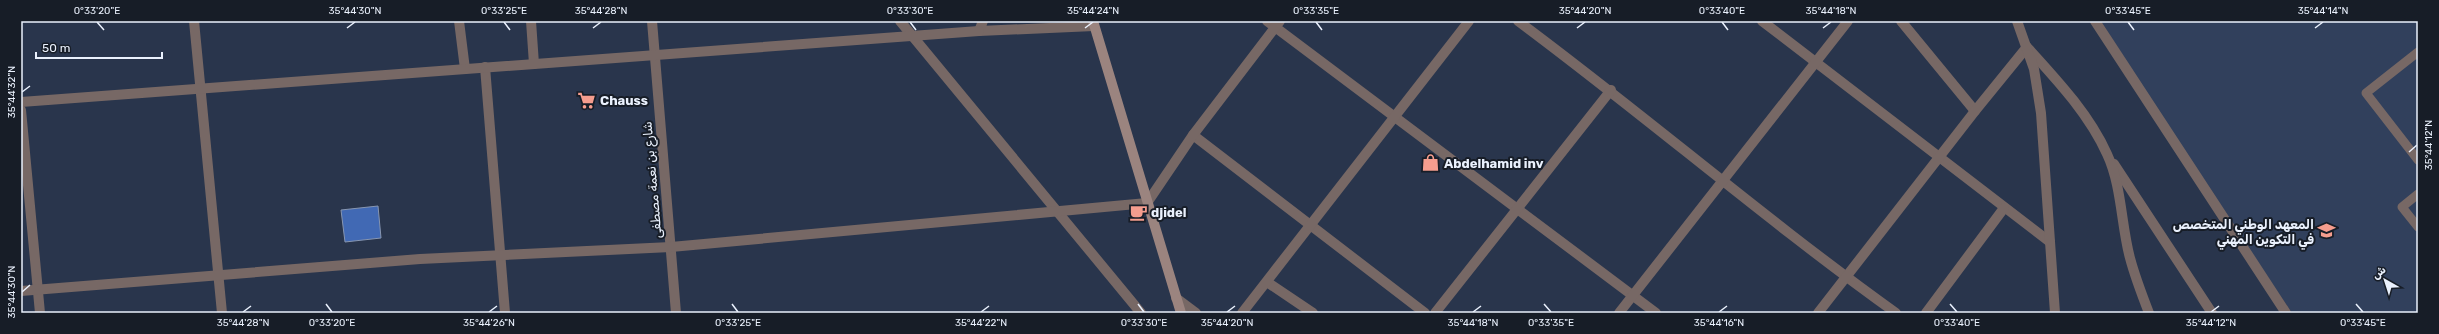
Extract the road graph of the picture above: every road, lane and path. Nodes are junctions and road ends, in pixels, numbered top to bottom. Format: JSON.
{"nodes":[{"id":1,"x":194,"y":21,"type":"edge"},
{"id":2,"x":459,"y":21,"type":"edge"},
{"id":3,"x":531,"y":21,"type":"edge"},
{"id":4,"x":652,"y":21,"type":"edge"},
{"id":5,"x":900,"y":21,"type":"edge"},
{"id":6,"x":983,"y":21,"type":"edge"},
{"id":7,"x":1469,"y":21,"type":"edge"},
{"id":8,"x":1518,"y":21,"type":"edge"},
{"id":9,"x":1762,"y":21,"type":"edge"},
{"id":10,"x":1848,"y":21,"type":"edge"},
{"id":11,"x":1901,"y":21,"type":"edge"},
{"id":12,"x":2017,"y":21,"type":"edge"},
{"id":13,"x":2095,"y":21,"type":"edge"},
{"id":14,"x":1093,"y":23,"type":"edge"},
{"id":15,"x":1274,"y":23,"type":"edge"},
{"id":16,"x":979,"y":31,"type":"junction"},
{"id":17,"x":912,"y":36,"type":"junction"},
{"id":18,"x":2027,"y":47,"type":"junction"},
{"id":19,"x":2418,"y":52,"type":"edge"},
{"id":20,"x":655,"y":56,"type":"junction"},
{"id":21,"x":1815,"y":63,"type":"junction"},
{"id":22,"x":534,"y":64,"type":"junction"},
{"id":23,"x":485,"y":67,"type":"junction"},
{"id":24,"x":464,"y":69,"type":"junction"},
{"id":25,"x":201,"y":89,"type":"junction"},
{"id":26,"x":1611,"y":90,"type":"junction"},
{"id":27,"x":21,"y":102,"type":"edge"},
{"id":28,"x":21,"y":110,"type":"edge"},
{"id":29,"x":1975,"y":111,"type":"junction"},
{"id":30,"x":1395,"y":116,"type":"junction"},
{"id":31,"x":1193,"y":136,"type":"junction"},
{"id":32,"x":2107,"y":155,"type":"junction"},
{"id":33,"x":1938,"y":158,"type":"junction"},
{"id":34,"x":2418,"y":160,"type":"edge"},
{"id":35,"x":1723,"y":182,"type":"junction"},
{"id":36,"x":2418,"y":194,"type":"edge"},
{"id":37,"x":1147,"y":203,"type":"junction"},
{"id":38,"x":1518,"y":208,"type":"junction"},
{"id":39,"x":2004,"y":208,"type":"junction"},
{"id":40,"x":1056,"y":211,"type":"junction"},
{"id":41,"x":1311,"y":226,"type":"junction"},
{"id":42,"x":2418,"y":227,"type":"edge"},
{"id":43,"x":2050,"y":242,"type":"junction"},
{"id":44,"x":671,"y":247,"type":"junction"},
{"id":45,"x":500,"y":255,"type":"junction"},
{"id":46,"x":218,"y":274,"type":"junction"},
{"id":47,"x":1846,"y":277,"type":"junction"},
{"id":48,"x":1267,"y":282,"type":"junction"},
{"id":49,"x":38,"y":288,"type":"junction"},
{"id":50,"x":21,"y":290,"type":"edge"},
{"id":51,"x":1634,"y":295,"type":"junction"},
{"id":52,"x":1176,"y":298,"type":"junction"},
{"id":53,"x":40,"y":313,"type":"edge"},
{"id":54,"x":222,"y":313,"type":"edge"},
{"id":55,"x":505,"y":313,"type":"edge"},
{"id":56,"x":676,"y":313,"type":"edge"},
{"id":57,"x":1140,"y":313,"type":"edge"},
{"id":58,"x":1180,"y":313,"type":"edge"},
{"id":59,"x":1196,"y":313,"type":"edge"},
{"id":60,"x":1242,"y":313,"type":"edge"},
{"id":61,"x":1313,"y":313,"type":"edge"},
{"id":62,"x":1425,"y":313,"type":"edge"},
{"id":63,"x":1435,"y":313,"type":"edge"},
{"id":64,"x":1620,"y":313,"type":"edge"},
{"id":65,"x":1656,"y":313,"type":"edge"},
{"id":66,"x":1818,"y":313,"type":"edge"},
{"id":67,"x":1896,"y":313,"type":"edge"},
{"id":68,"x":1926,"y":313,"type":"edge"},
{"id":69,"x":2055,"y":313,"type":"edge"},
{"id":70,"x":2149,"y":313,"type":"edge"},
{"id":71,"x":2212,"y":313,"type":"edge"},
{"id":72,"x":2286,"y":313,"type":"edge"}],
"edges":[{"from":1,"to":25,"type":"street"},
{"from":2,"to":24,"type":"street"},
{"from":3,"to":22,"type":"street"},
{"from":4,"to":20,"type":"street","name":"شارع بن نعمة مصطفى"},
{"from":5,"to":17,"type":"street"},
{"from":6,"to":16,"type":"street"},
{"from":7,"to":30,"type":"street"},
{"from":8,"to":26,"type":"street"},
{"from":9,"to":21,"type":"street"},
{"from":10,"to":21,"type":"street"},
{"from":11,"to":29,"type":"street"},
{"from":12,"to":18,"type":"street"},
{"from":13,"to":72,"type":"street"},
{"from":14,"to":16,"type":"street"},
{"from":14,"to":37,"type":"main road"},
{"from":15,"to":30,"type":"street"},
{"from":15,"to":31,"type":"street"},
{"from":16,"to":17,"type":"street"},
{"from":17,"to":20,"type":"street"},
{"from":17,"to":40,"type":"street"},
{"from":18,"to":29,"type":"street"},
{"from":18,"to":32,"type":"street"},
{"from":18,"to":43,"type":"street"},
{"from":19,"to":34,"type":"lane"},
{"from":20,"to":22,"type":"street"},
{"from":20,"to":44,"type":"street","name":"شارع بن نعمة مصطفى"},
{"from":21,"to":33,"type":"street"},
{"from":21,"to":35,"type":"street"},
{"from":22,"to":23,"type":"street"},
{"from":23,"to":24,"type":"street"},
{"from":23,"to":45,"type":"street"},
{"from":24,"to":25,"type":"street"},
{"from":25,"to":27,"type":"street"},
{"from":25,"to":46,"type":"street"},
{"from":26,"to":35,"type":"street"},
{"from":26,"to":38,"type":"street"},
{"from":28,"to":49,"type":"street"},
{"from":29,"to":33,"type":"street"},
{"from":30,"to":38,"type":"street"},
{"from":30,"to":41,"type":"street"},
{"from":31,"to":37,"type":"street"},
{"from":31,"to":41,"type":"street"},
{"from":32,"to":70,"type":"street"},
{"from":32,"to":71,"type":"street"},
{"from":33,"to":39,"type":"street"},
{"from":33,"to":47,"type":"street"},
{"from":35,"to":47,"type":"street"},
{"from":35,"to":51,"type":"street"},
{"from":36,"to":42,"type":"lane"},
{"from":37,"to":40,"type":"street"},
{"from":37,"to":52,"type":"main road"},
{"from":38,"to":51,"type":"street"},
{"from":38,"to":63,"type":"street"},
{"from":39,"to":43,"type":"street"},
{"from":39,"to":68,"type":"street"},
{"from":40,"to":44,"type":"street"},
{"from":40,"to":57,"type":"street"},
{"from":41,"to":48,"type":"street"},
{"from":41,"to":62,"type":"street"},
{"from":43,"to":69,"type":"street"},
{"from":44,"to":45,"type":"street"},
{"from":44,"to":56,"type":"street","name":"شارع بن نعمة مصطفى"},
{"from":45,"to":46,"type":"street"},
{"from":45,"to":55,"type":"street"},
{"from":46,"to":49,"type":"street"},
{"from":46,"to":54,"type":"street"},
{"from":47,"to":66,"type":"street"},
{"from":47,"to":67,"type":"street"},
{"from":48,"to":60,"type":"street"},
{"from":48,"to":61,"type":"street"},
{"from":49,"to":50,"type":"street"},
{"from":49,"to":53,"type":"street"},
{"from":51,"to":64,"type":"street"},
{"from":51,"to":65,"type":"street"},
{"from":52,"to":58,"type":"main road"},
{"from":52,"to":59,"type":"street"}]}
